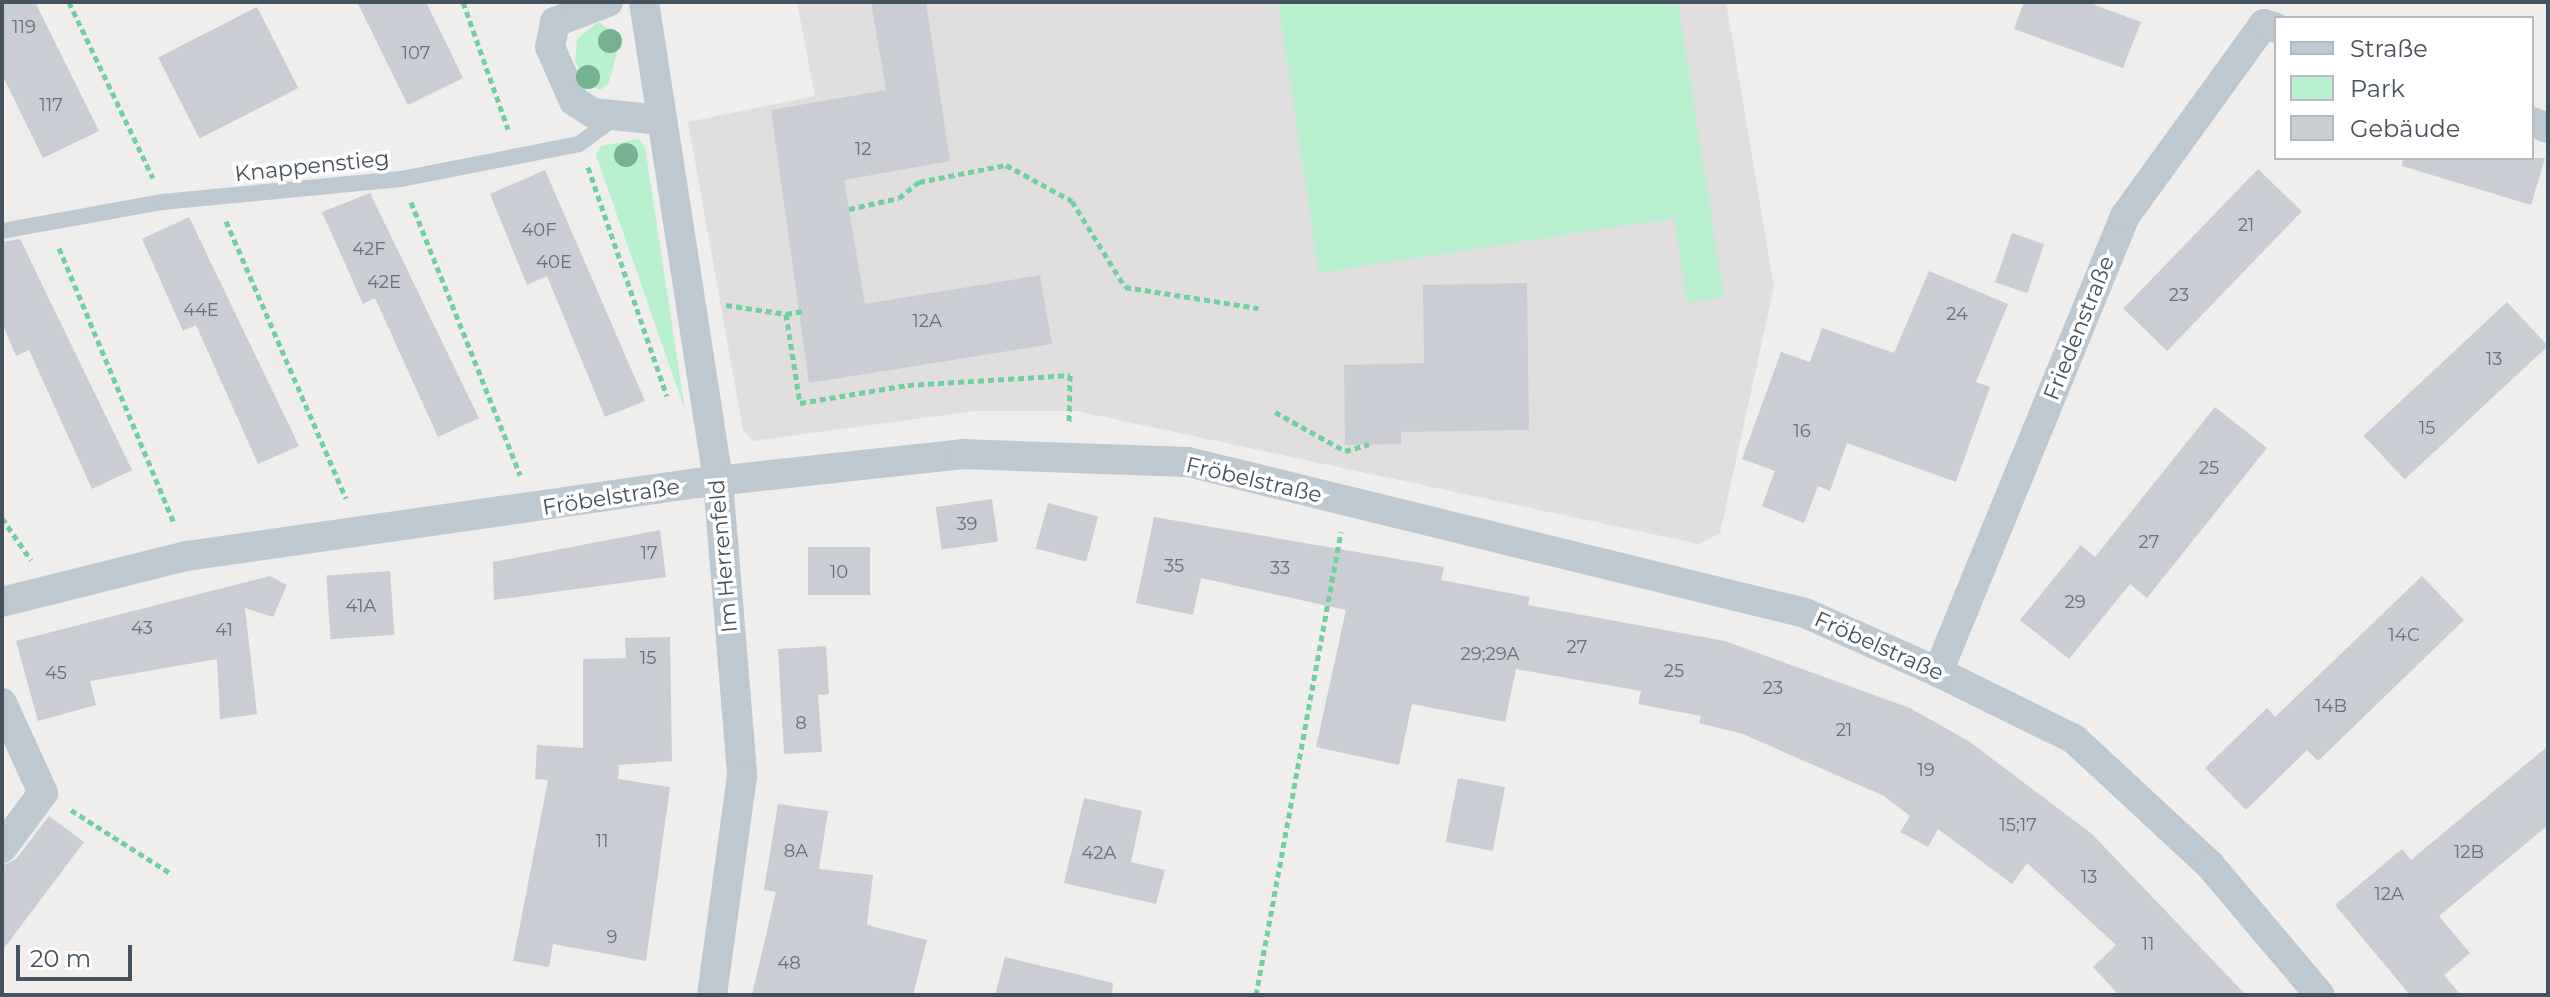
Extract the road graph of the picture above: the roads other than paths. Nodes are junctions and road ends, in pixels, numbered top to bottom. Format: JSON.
{"nodes":[{"id":1,"x":608,"y":2,"type":"edge"},
{"id":2,"x":644,"y":2,"type":"edge"},
{"id":3,"x":2270,"y":26,"type":"edge"},
{"id":4,"x":617,"y":116,"type":"junction"},
{"id":5,"x":662,"y":120,"type":"junction"},
{"id":6,"x":2,"y":231,"type":"edge"},
{"id":7,"x":718,"y":481,"type":"junction"},
{"id":8,"x":2,"y":602,"type":"edge"},
{"id":9,"x":1938,"y":672,"type":"junction"},
{"id":10,"x":2,"y":703,"type":"edge"},
{"id":11,"x":2,"y":848,"type":"edge"},
{"id":12,"x":712,"y":995,"type":"edge"},
{"id":13,"x":2320,"y":995,"type":"edge"}],
"edges":[{"from":1,"to":4,"type":"street"},
{"from":2,"to":5,"type":"street","name":"Im Herrenfeld"},
{"from":3,"to":9,"type":"street","name":"Friedenstraße"},
{"from":4,"to":5,"type":"street"},
{"from":4,"to":6,"type":"lane","name":"Knappenstieg"},
{"from":5,"to":7,"type":"street","name":"Im Herrenfeld"},
{"from":7,"to":8,"type":"street","name":"Fröbelstraße"},
{"from":7,"to":9,"type":"street","name":"Fröbelstraße"},
{"from":7,"to":12,"type":"street","name":"Im Herrenfeld"},
{"from":9,"to":13,"type":"street","name":"Fröbelstraße"},
{"from":10,"to":11,"type":"street"}]}
